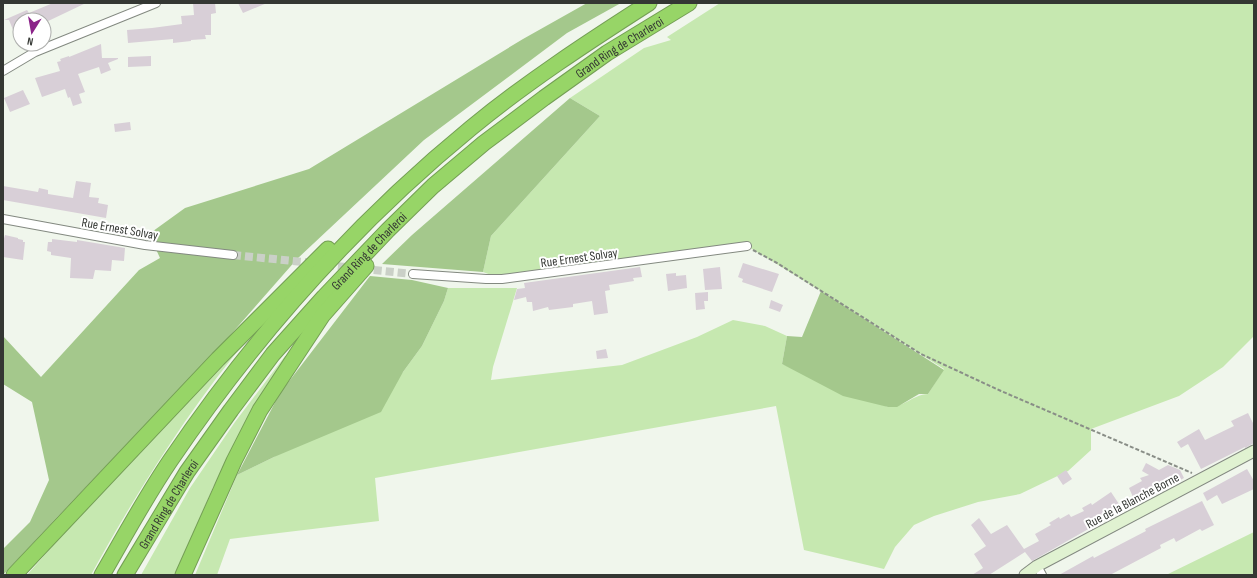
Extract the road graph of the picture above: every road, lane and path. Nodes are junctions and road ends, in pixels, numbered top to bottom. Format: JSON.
{"nodes":[{"id":1,"x":156,"y":3,"type":"edge"},
{"id":2,"x":649,"y":3,"type":"edge"},
{"id":3,"x":689,"y":3,"type":"edge"},
{"id":4,"x":3,"y":71,"type":"edge"},
{"id":5,"x":433,"y":186,"type":"junction"},
{"id":6,"x":3,"y":219,"type":"edge"},
{"id":7,"x":369,"y":221,"type":"junction"},
{"id":8,"x":747,"y":246,"type":"joint"},
{"id":9,"x":233,"y":255,"type":"tunnel mouth"},
{"id":10,"x":413,"y":274,"type":"tunnel mouth"},
{"id":11,"x":1252,"y":455,"type":"edge"},
{"id":12,"x":1203,"y":478,"type":"junction"},
{"id":13,"x":1039,"y":571,"type":"edge"},
{"id":14,"x":14,"y":575,"type":"edge"},
{"id":15,"x":102,"y":575,"type":"edge"},
{"id":16,"x":125,"y":575,"type":"edge"},
{"id":17,"x":183,"y":575,"type":"edge"},
{"id":18,"x":1025,"y":575,"type":"edge"}],
"edges":[{"from":1,"to":4,"type":"street"},
{"from":2,"to":7,"type":"highway","name":"Grand Ring de Charleroi"},
{"from":3,"to":5,"type":"highway","name":"Grand Ring de Charleroi"},
{"from":5,"to":16,"type":"highway","name":"Grand Ring de Charleroi"},
{"from":5,"to":17,"type":"highway"},
{"from":6,"to":9,"type":"street","name":"Rue Ernest Solvay"},
{"from":7,"to":14,"type":"highway"},
{"from":7,"to":15,"type":"highway","name":"Grand Ring de Charleroi"},
{"from":8,"to":10,"type":"street","name":"Rue Ernest Solvay"},
{"from":8,"to":12,"type":"path"},
{"from":11,"to":12,"type":"street","name":"Rue de la Blanche Borne"},
{"from":12,"to":13,"type":"street","name":"Rue de la Blanche Borne"},
{"from":13,"to":18,"type":"street","name":"Rue de la Blanche Borne"}]}
